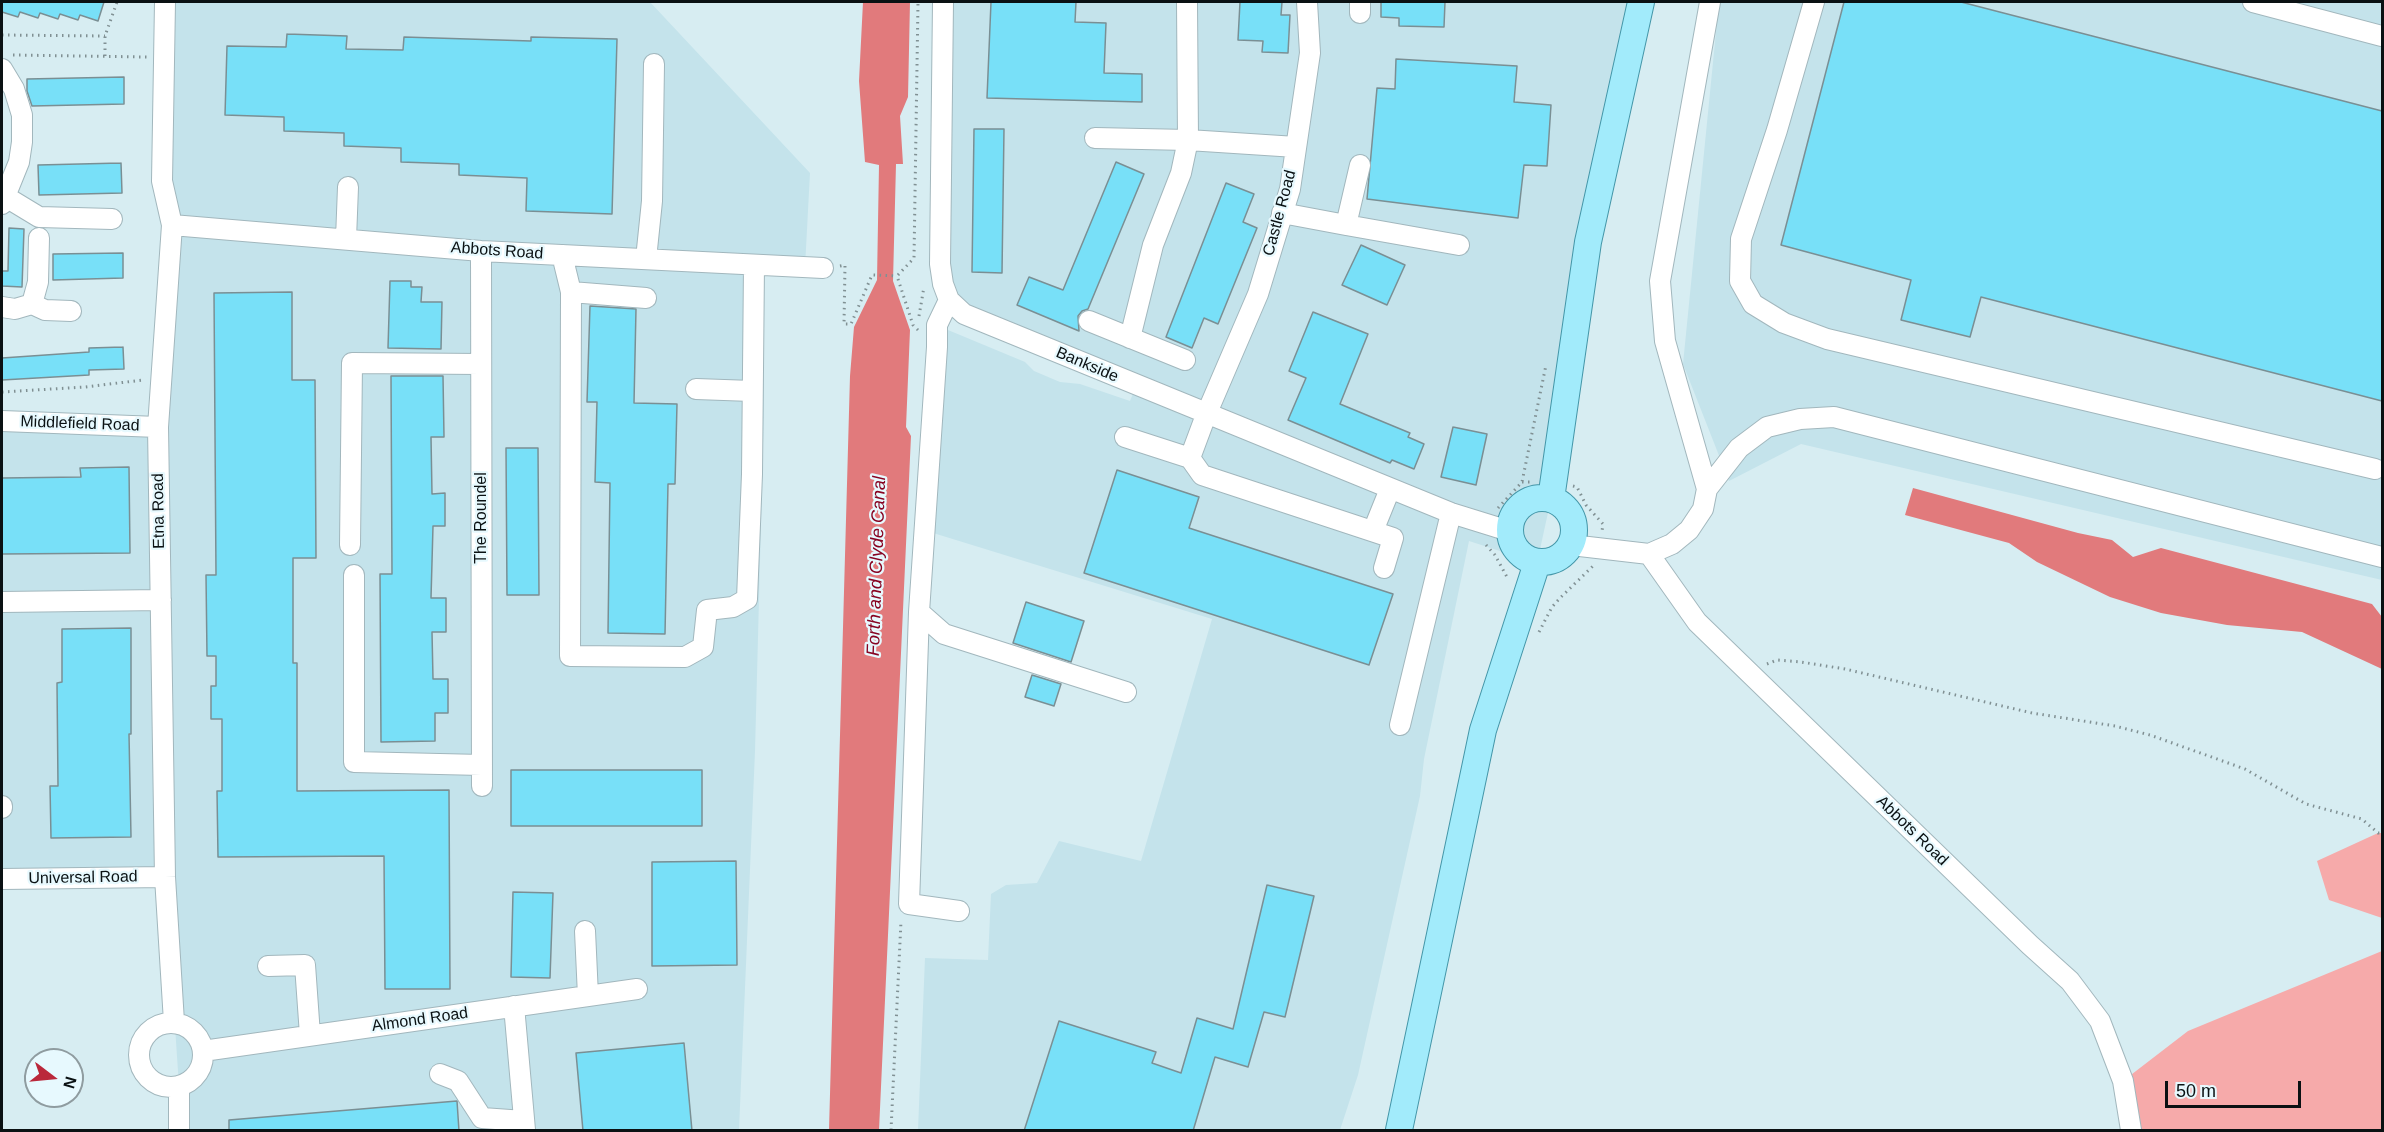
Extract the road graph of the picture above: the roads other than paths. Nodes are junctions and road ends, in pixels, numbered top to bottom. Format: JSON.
{"nodes":[{"id":1,"x":165,"y":2,"type":"edge"},
{"id":2,"x":943,"y":2,"type":"edge"},
{"id":3,"x":1187,"y":2,"type":"edge"},
{"id":4,"x":1307,"y":2,"type":"edge"},
{"id":5,"x":1641,"y":2,"type":"edge"},
{"id":6,"x":1710,"y":2,"type":"edge"},
{"id":7,"x":1814,"y":2,"type":"edge"},
{"id":8,"x":2253,"y":2,"type":"edge"},
{"id":9,"x":2382,"y":36,"type":"edge"},
{"id":10,"x":7,"y":62,"type":"edge"},
{"id":11,"x":654,"y":63,"type":"dead end"},
{"id":12,"x":1095,"y":138,"type":"dead end"},
{"id":13,"x":1188,"y":140,"type":"junction"},
{"id":14,"x":1296,"y":147,"type":"junction"},
{"id":15,"x":1360,"y":165,"type":"dead end"},
{"id":16,"x":348,"y":187,"type":"dead end"},
{"id":17,"x":4,"y":200,"type":"edge"},
{"id":18,"x":1282,"y":213,"type":"junction"},
{"id":19,"x":112,"y":219,"type":"dead end"},
{"id":20,"x":172,"y":225,"type":"junction"},
{"id":21,"x":1346,"y":225,"type":"junction"},
{"id":22,"x":39,"y":238,"type":"dead end"},
{"id":23,"x":346,"y":239,"type":"junction"},
{"id":24,"x":1459,"y":245,"type":"dead end"},
{"id":25,"x":481,"y":251,"type":"junction"},
{"id":26,"x":562,"y":255,"type":"junction"},
{"id":27,"x":646,"y":259,"type":"junction"},
{"id":28,"x":754,"y":265,"type":"junction"},
{"id":29,"x":823,"y":268,"type":"road end"},
{"id":30,"x":571,"y":292,"type":"junction"},
{"id":31,"x":646,"y":298,"type":"dead end"},
{"id":32,"x":949,"y":300,"type":"junction"},
{"id":33,"x":32,"y":304,"type":"junction"},
{"id":34,"x":2,"y":307,"type":"edge"},
{"id":35,"x":71,"y":311,"type":"dead end"},
{"id":36,"x":1089,"y":321,"type":"dead end"},
{"id":37,"x":1130,"y":338,"type":"junction"},
{"id":38,"x":1185,"y":360,"type":"dead end"},
{"id":39,"x":481,"y":364,"type":"junction"},
{"id":40,"x":696,"y":389,"type":"dead end"},
{"id":41,"x":752,"y":391,"type":"junction"},
{"id":42,"x":1206,"y":415,"type":"junction"},
{"id":43,"x":2,"y":421,"type":"edge"},
{"id":44,"x":158,"y":428,"type":"junction"},
{"id":45,"x":1125,"y":437,"type":"dead end"},
{"id":46,"x":1190,"y":459,"type":"junction"},
{"id":47,"x":2375,"y":469,"type":"dead end"},
{"id":48,"x":1390,"y":489,"type":"junction"},
{"id":49,"x":1707,"y":489,"type":"junction"},
{"id":50,"x":1552,"y":491,"type":"junction"},
{"id":51,"x":1450,"y":513,"type":"junction"},
{"id":52,"x":1374,"y":531,"type":"junction"},
{"id":53,"x":1509,"y":531,"type":"junction"},
{"id":54,"x":350,"y":545,"type":"dead end"},
{"id":55,"x":1571,"y":545,"type":"junction"},
{"id":56,"x":1649,"y":554,"type":"junction"},
{"id":57,"x":2382,"y":557,"type":"edge"},
{"id":58,"x":1537,"y":563,"type":"junction"},
{"id":59,"x":1384,"y":568,"type":"dead end"},
{"id":60,"x":354,"y":575,"type":"dead end"},
{"id":61,"x":161,"y":600,"type":"junction"},
{"id":62,"x":2,"y":602,"type":"edge"},
{"id":63,"x":919,"y":612,"type":"junction"},
{"id":64,"x":1126,"y":692,"type":"dead end"},
{"id":65,"x":1400,"y":725,"type":"dead end"},
{"id":66,"x":482,"y":765,"type":"junction"},
{"id":67,"x":482,"y":786,"type":"dead end"},
{"id":68,"x":165,"y":877,"type":"junction"},
{"id":69,"x":2,"y":879,"type":"edge"},
{"id":70,"x":959,"y":911,"type":"dead end"},
{"id":71,"x":585,"y":931,"type":"dead end"},
{"id":72,"x":268,"y":966,"type":"dead end"},
{"id":73,"x":637,"y":988,"type":"dead end"},
{"id":74,"x":588,"y":996,"type":"junction"},
{"id":75,"x":514,"y":1006,"type":"junction"},
{"id":76,"x":174,"y":1022,"type":"junction"},
{"id":77,"x":310,"y":1035,"type":"junction"},
{"id":78,"x":203,"y":1051,"type":"junction"},
{"id":79,"x":441,"y":1074,"type":"dead end"},
{"id":80,"x":179,"y":1086,"type":"junction"},
{"id":81,"x":525,"y":1126,"type":"edge"},
{"id":82,"x":179,"y":1131,"type":"edge"},
{"id":83,"x":1398,"y":1131,"type":"edge"},
{"id":84,"x":2131,"y":1131,"type":"edge"}],
"edges":[{"from":1,"to":20,"type":"street","name":"Etna Road"},
{"from":2,"to":32,"type":"street"},
{"from":3,"to":13,"type":"street"},
{"from":4,"to":14,"type":"street","name":"Castle Road"},
{"from":5,"to":50,"type":"main road"},
{"from":6,"to":49,"type":"street"},
{"from":7,"to":47,"type":"street"},
{"from":8,"to":9,"type":"street"},
{"from":10,"to":17,"type":"street"},
{"from":11,"to":27,"type":"street"},
{"from":12,"to":13,"type":"street"},
{"from":13,"to":14,"type":"street"},
{"from":13,"to":37,"type":"street"},
{"from":14,"to":18,"type":"street","name":"Castle Road"},
{"from":15,"to":21,"type":"street"},
{"from":16,"to":23,"type":"street"},
{"from":17,"to":19,"type":"street"},
{"from":18,"to":21,"type":"street"},
{"from":18,"to":42,"type":"street","name":"Castle Road"},
{"from":20,"to":23,"type":"street","name":"Abbots Road"},
{"from":20,"to":44,"type":"street","name":"Etna Road"},
{"from":21,"to":24,"type":"street"},
{"from":22,"to":33,"type":"street"},
{"from":23,"to":25,"type":"street","name":"Abbots Road"},
{"from":25,"to":26,"type":"street","name":"Abbots Road"},
{"from":25,"to":39,"type":"street","name":"The Roundel"},
{"from":26,"to":27,"type":"street","name":"Abbots Road"},
{"from":26,"to":30,"type":"street"},
{"from":27,"to":28,"type":"street","name":"Abbots Road"},
{"from":28,"to":29,"type":"street","name":"Abbots Road"},
{"from":28,"to":41,"type":"street"},
{"from":30,"to":31,"type":"street"},
{"from":30,"to":41,"type":"street"},
{"from":32,"to":42,"type":"street","name":"Bankside"},
{"from":32,"to":63,"type":"street"},
{"from":33,"to":34,"type":"street"},
{"from":33,"to":35,"type":"street"},
{"from":36,"to":37,"type":"street"},
{"from":37,"to":38,"type":"street"},
{"from":39,"to":54,"type":"street"},
{"from":39,"to":66,"type":"street","name":"The Roundel"},
{"from":40,"to":41,"type":"street"},
{"from":42,"to":46,"type":"street","name":"Castle Road"},
{"from":42,"to":48,"type":"street","name":"Bankside"},
{"from":43,"to":44,"type":"street","name":"Middlefield Road"},
{"from":44,"to":61,"type":"street","name":"Etna Road"},
{"from":45,"to":46,"type":"street"},
{"from":46,"to":52,"type":"street"},
{"from":48,"to":51,"type":"street","name":"Bankside"},
{"from":48,"to":52,"type":"street"},
{"from":49,"to":56,"type":"street"},
{"from":49,"to":57,"type":"street"},
{"from":50,"to":53,"type":"main road"},
{"from":50,"to":55,"type":"main road"},
{"from":51,"to":53,"type":"street","name":"Bankside"},
{"from":51,"to":65,"type":"street"},
{"from":52,"to":59,"type":"street"},
{"from":53,"to":58,"type":"main road"},
{"from":55,"to":56,"type":"street"},
{"from":55,"to":58,"type":"main road"},
{"from":56,"to":84,"type":"street","name":"Abbots Road"},
{"from":58,"to":83,"type":"main road"},
{"from":60,"to":66,"type":"street"},
{"from":61,"to":62,"type":"street"},
{"from":61,"to":68,"type":"street","name":"Etna Road"},
{"from":63,"to":64,"type":"street"},
{"from":63,"to":70,"type":"street"},
{"from":66,"to":67,"type":"street","name":"The Roundel"},
{"from":68,"to":69,"type":"street","name":"Universal Road"},
{"from":68,"to":76,"type":"street","name":"Etna Road"},
{"from":71,"to":74,"type":"street"},
{"from":72,"to":77,"type":"street"},
{"from":73,"to":74,"type":"street","name":"Almond Road"},
{"from":74,"to":75,"type":"street","name":"Almond Road"},
{"from":75,"to":77,"type":"street","name":"Almond Road"},
{"from":75,"to":81,"type":"street"},
{"from":76,"to":78,"type":"street"},
{"from":76,"to":80,"type":"street"},
{"from":77,"to":78,"type":"street","name":"Almond Road"},
{"from":78,"to":80,"type":"street"},
{"from":79,"to":81,"type":"street"},
{"from":80,"to":82,"type":"street"}]}
